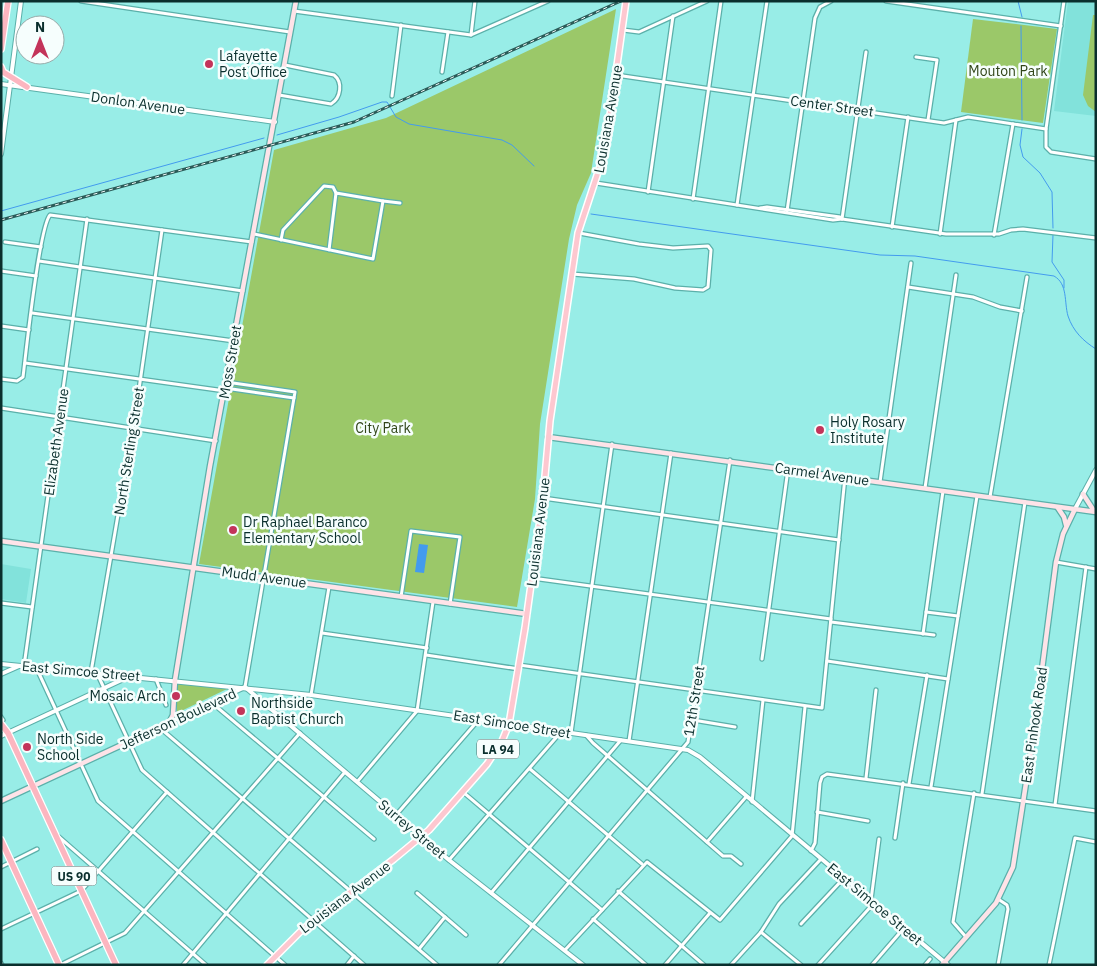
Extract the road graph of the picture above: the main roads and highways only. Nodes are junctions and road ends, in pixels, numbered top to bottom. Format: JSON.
{"nodes":[{"id":1,"x":6,"y":1,"type":"edge"},
{"id":2,"x":296,"y":1,"type":"edge"},
{"id":3,"x":626,"y":1,"type":"edge"},
{"id":4,"x":1,"y":49,"type":"edge"},
{"id":5,"x":1,"y":67,"type":"edge"},
{"id":6,"x":27,"y":87,"type":"road end"},
{"id":7,"x":548,"y":436,"type":"junction"},
{"id":8,"x":1083,"y":494,"type":"road end"},
{"id":9,"x":1056,"y":507,"type":"junction"},
{"id":10,"x":1075,"y":509,"type":"junction"},
{"id":11,"x":1096,"y":512,"type":"edge"},
{"id":12,"x":1066,"y":527,"type":"junction"},
{"id":13,"x":1,"y":541,"type":"edge"},
{"id":14,"x":194,"y":567,"type":"junction"},
{"id":15,"x":526,"y":614,"type":"junction"},
{"id":16,"x":2,"y":720,"type":"edge"},
{"id":17,"x":169,"y":723,"type":"joint"},
{"id":18,"x":34,"y":786,"type":"junction"},
{"id":19,"x":1,"y":801,"type":"edge"},
{"id":20,"x":1,"y":840,"type":"edge"},
{"id":21,"x":945,"y":964,"type":"edge"},
{"id":22,"x":60,"y":965,"type":"edge"},
{"id":23,"x":116,"y":965,"type":"edge"},
{"id":24,"x":267,"y":965,"type":"edge"}],
"edges":[{"from":1,"to":4,"type":"highway"},
{"from":2,"to":14,"type":"main road","name":"Moss Street"},
{"from":3,"to":7,"type":"main road","name":"Louisiana Avenue"},
{"from":5,"to":6,"type":"highway"},
{"from":7,"to":9,"type":"main road","name":"Carmel Avenue"},
{"from":7,"to":15,"type":"main road","name":"Louisiana Avenue","number":"LA 94"},
{"from":8,"to":11,"type":"main road"},
{"from":9,"to":10,"type":"main road","name":"Carmel Avenue"},
{"from":9,"to":12,"type":"main road"},
{"from":10,"to":11,"type":"main road","name":"Carmel Avenue"},
{"from":10,"to":12,"type":"main road","name":"East Pinhook Road"},
{"from":12,"to":21,"type":"main road","name":"East Pinhook Road"},
{"from":13,"to":14,"type":"main road","name":"Mudd Avenue"},
{"from":14,"to":15,"type":"main road","name":"Mudd Avenue"},
{"from":14,"to":17,"type":"main road","name":"Moss Street"},
{"from":15,"to":24,"type":"main road","name":"Louisiana Avenue","number":"LA 94"},
{"from":16,"to":18,"type":"highway","number":"US 90"},
{"from":17,"to":18,"type":"main road","name":"Jefferson Boulevard"},
{"from":18,"to":19,"type":"main road","name":"Jefferson Boulevard"},
{"from":18,"to":23,"type":"highway","number":"US 90"},
{"from":20,"to":22,"type":"highway"}]}
